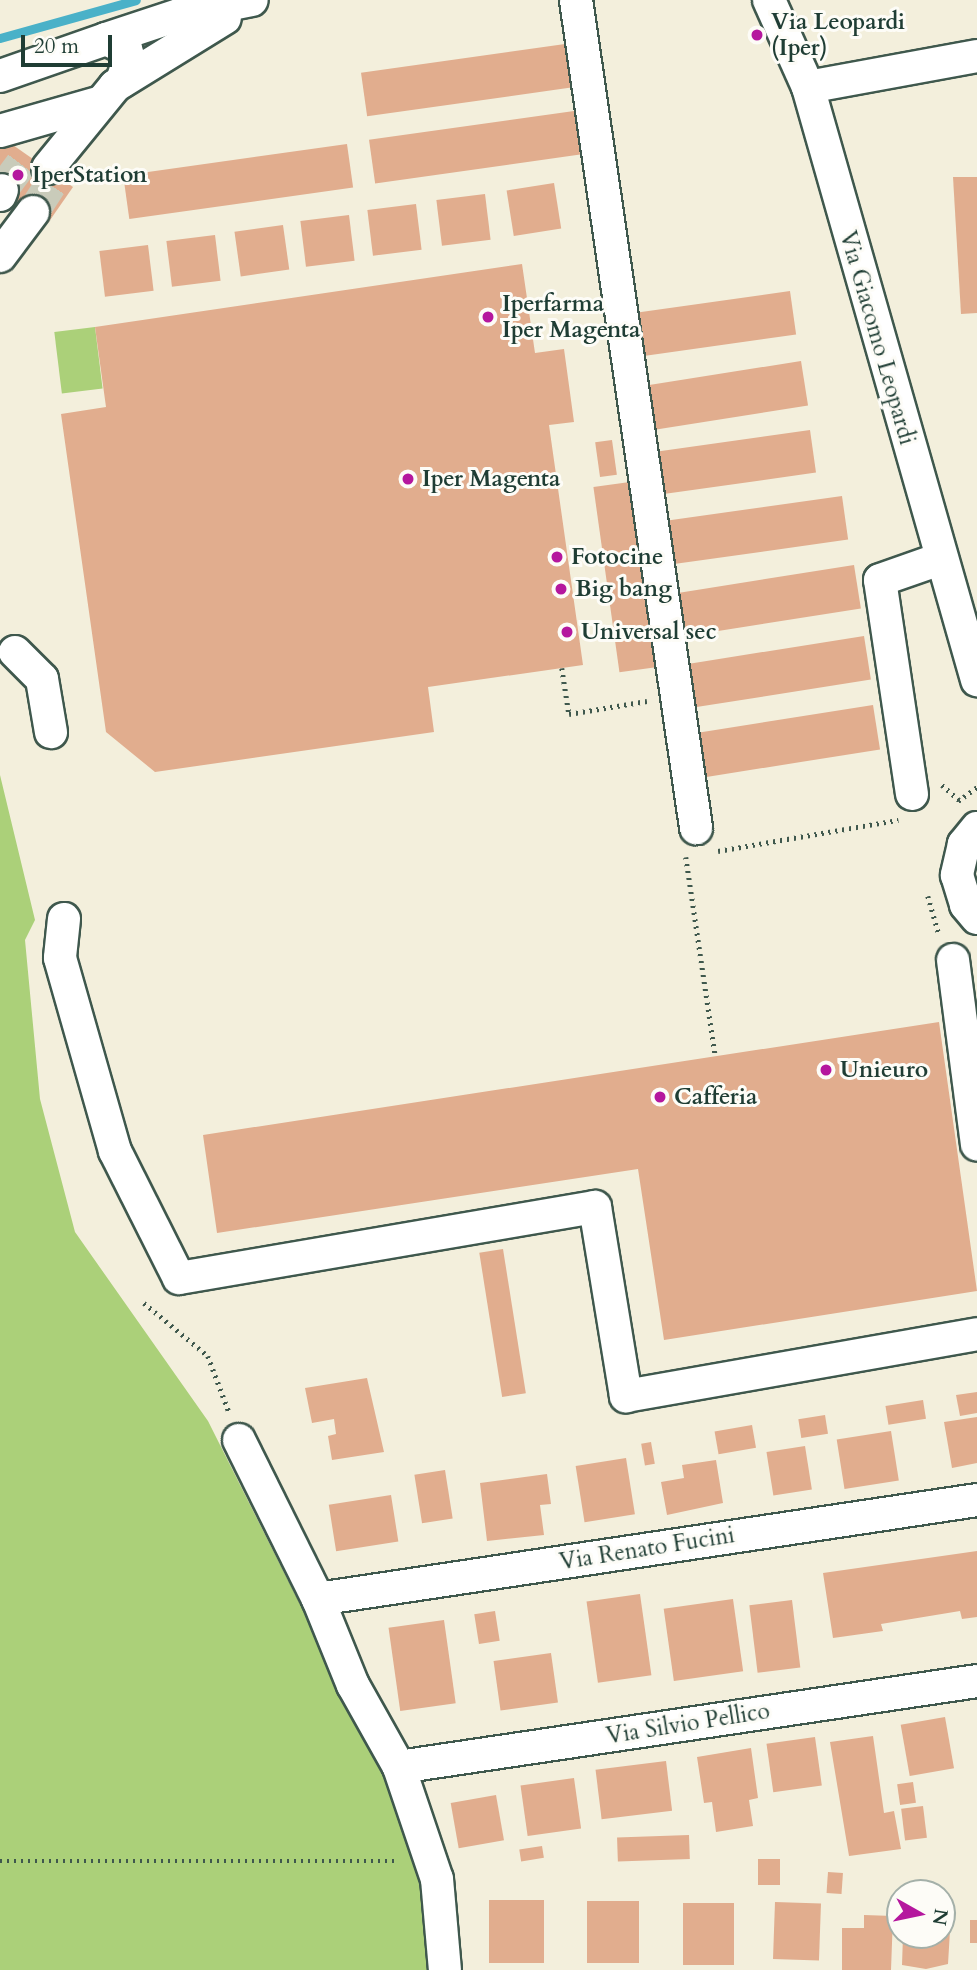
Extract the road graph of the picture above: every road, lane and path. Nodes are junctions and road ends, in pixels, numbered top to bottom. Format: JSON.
{"nodes":[{"id":1,"x":253,"y":0,"type":"edge"},
{"id":2,"x":576,"y":0,"type":"edge"},
{"id":3,"x":769,"y":0,"type":"edge"},
{"id":4,"x":225,"y":18,"type":"dead end"},
{"id":5,"x":106,"y":39,"type":"junction"},
{"id":6,"x":977,"y":56,"type":"edge"},
{"id":7,"x":0,"y":76,"type":"edge"},
{"id":8,"x":808,"y":87,"type":"junction"},
{"id":9,"x":110,"y":93,"type":"junction"},
{"id":10,"x":27,"y":149,"type":"edge"},
{"id":11,"x":19,"y":204,"type":"tunnel mouth"},
{"id":12,"x":3,"y":249,"type":"edge"},
{"id":13,"x":940,"y":559,"type":"junction"},
{"id":14,"x":15,"y":652,"type":"dead end"},
{"id":15,"x":977,"y":680,"type":"edge"},
{"id":16,"x":51,"y":732,"type":"dead end"},
{"id":17,"x":906,"y":806,"type":"joint"},
{"id":18,"x":977,"y":828,"type":"edge"},
{"id":19,"x":698,"y":847,"type":"joint"},
{"id":20,"x":64,"y":919,"type":"dead end"},
{"id":21,"x":968,"y":933,"type":"edge"},
{"id":22,"x":977,"y":1144,"type":"edge"},
{"id":23,"x":145,"y":1303,"type":"dead end"},
{"id":24,"x":977,"y":1334,"type":"edge"},
{"id":25,"x":239,"y":1440,"type":"joint"},
{"id":26,"x":977,"y":1500,"type":"edge"},
{"id":27,"x":318,"y":1599,"type":"junction"},
{"id":28,"x":977,"y":1681,"type":"edge"},
{"id":29,"x":400,"y":1767,"type":"junction"},
{"id":30,"x":428,"y":1853,"type":"junction"},
{"id":31,"x":0,"y":1861,"type":"edge"},
{"id":32,"x":445,"y":1970,"type":"edge"}],
"edges":[{"from":1,"to":5,"type":"street"},
{"from":2,"to":19,"type":"street"},
{"from":3,"to":8,"type":"street","name":"Via Giacomo Leopardi"},
{"from":4,"to":9,"type":"street"},
{"from":5,"to":7,"type":"street"},
{"from":5,"to":9,"type":"street"},
{"from":6,"to":8,"type":"street"},
{"from":8,"to":13,"type":"street","name":"Via Giacomo Leopardi"},
{"from":9,"to":10,"type":"street"},
{"from":9,"to":10,"type":"street"},
{"from":9,"to":10,"type":"street"},
{"from":11,"to":12,"type":"street"},
{"from":13,"to":15,"type":"street","name":"Via Giacomo Leopardi"},
{"from":13,"to":17,"type":"street"},
{"from":14,"to":16,"type":"street"},
{"from":17,"to":19,"type":"path"},
{"from":18,"to":21,"type":"street"},
{"from":20,"to":24,"type":"street"},
{"from":21,"to":22,"type":"street"},
{"from":23,"to":25,"type":"path"},
{"from":25,"to":27,"type":"street"},
{"from":26,"to":27,"type":"street","name":"Via Renato Fucini"},
{"from":27,"to":29,"type":"street"},
{"from":28,"to":29,"type":"street","name":"Via Silvio Pellico"},
{"from":29,"to":30,"type":"street"},
{"from":30,"to":31,"type":"path"},
{"from":30,"to":32,"type":"street"}]}
